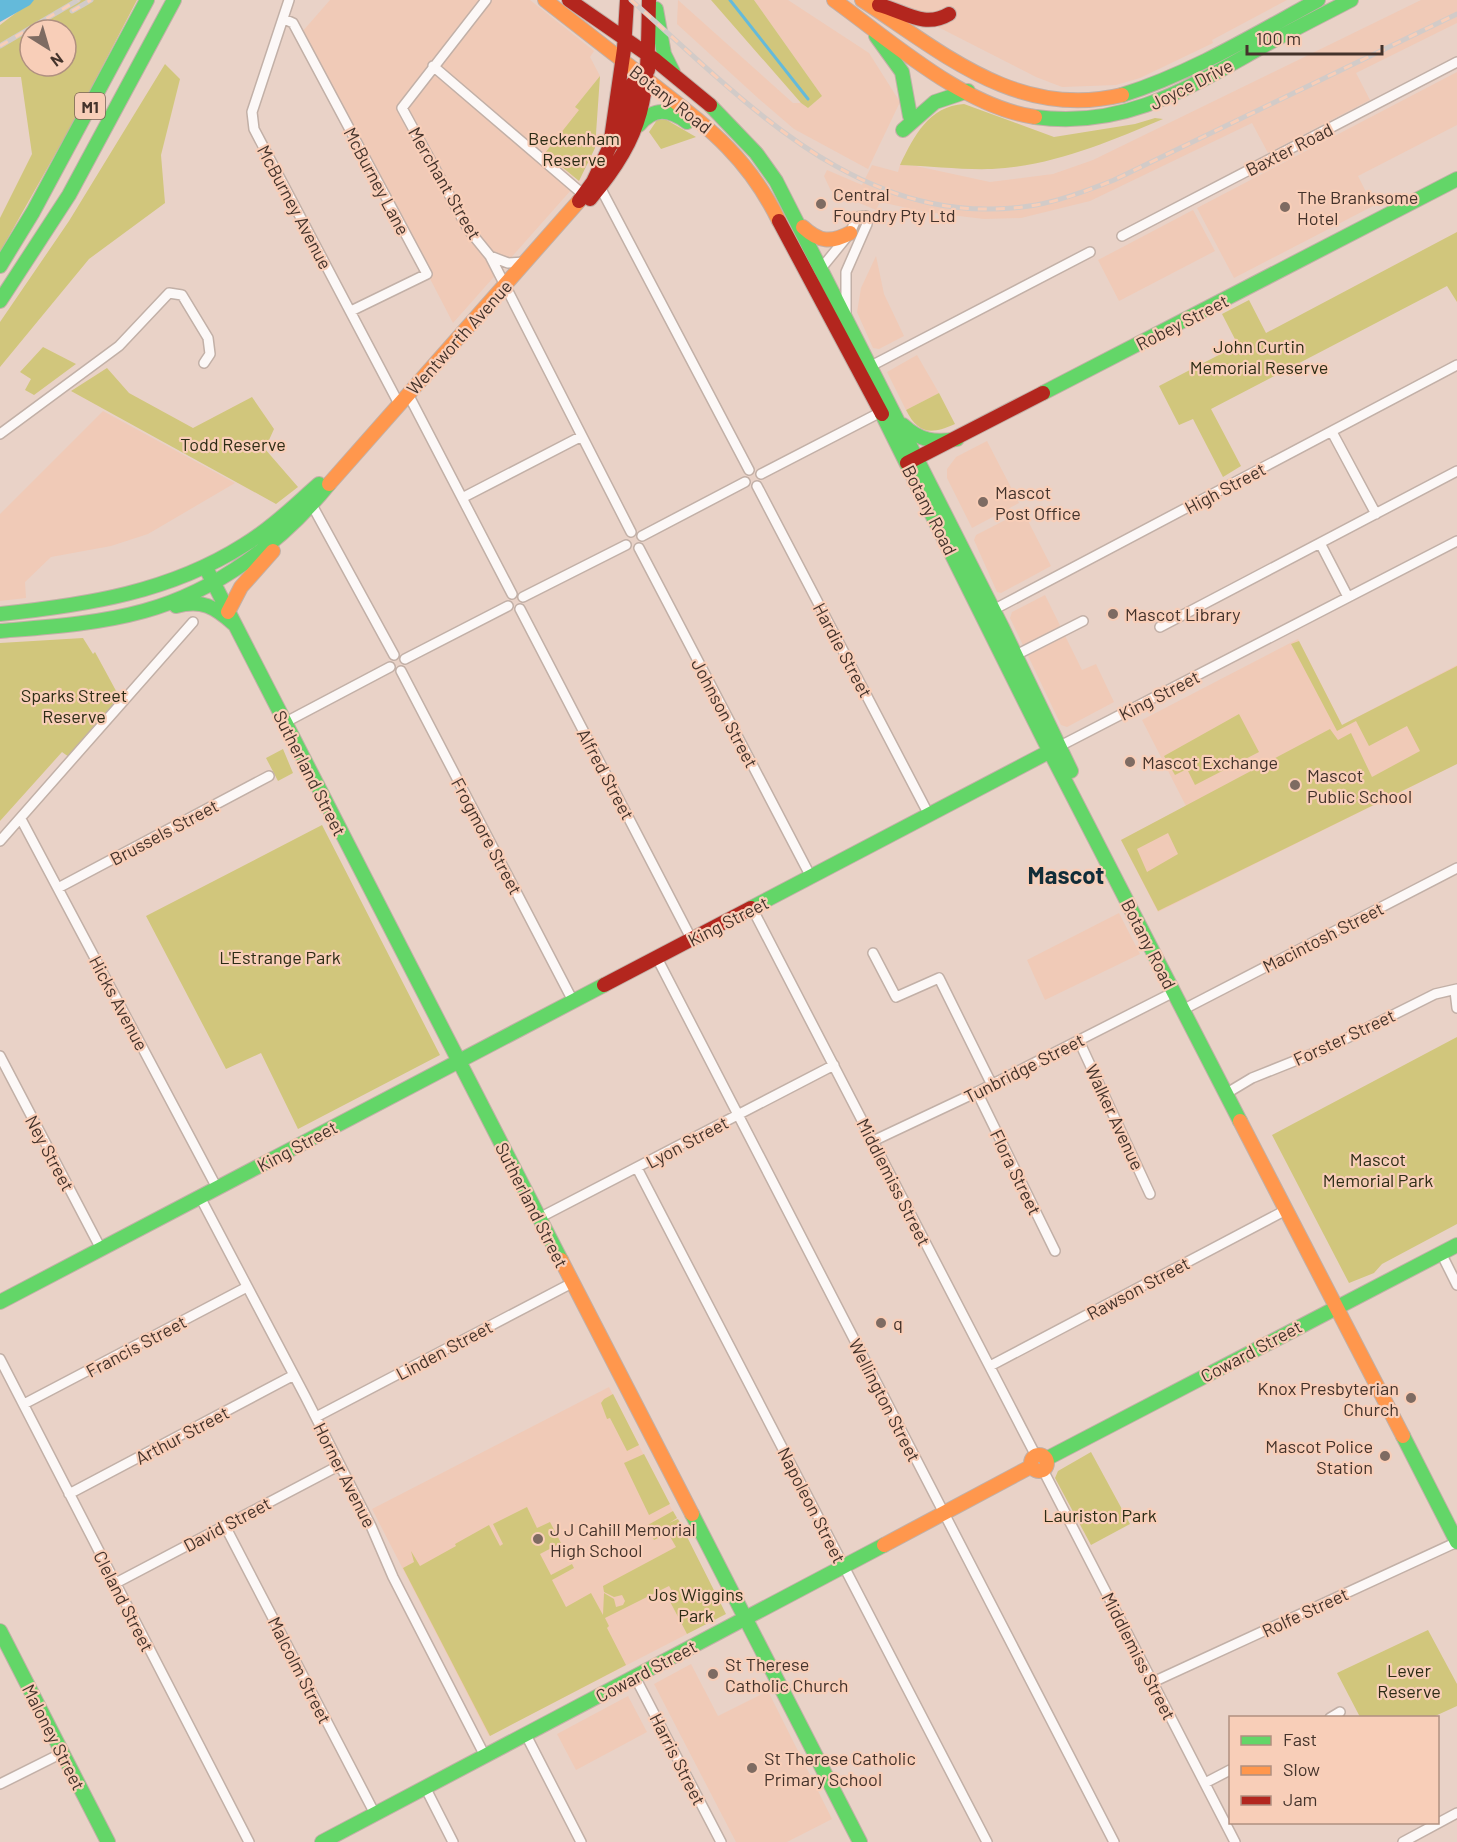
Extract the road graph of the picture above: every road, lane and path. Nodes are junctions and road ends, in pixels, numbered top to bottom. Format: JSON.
{"nodes":[{"id":1,"x":147,"y":0,"type":"edge"},
{"id":2,"x":159,"y":0,"type":"edge"},
{"id":3,"x":174,"y":0,"type":"edge"},
{"id":4,"x":187,"y":0,"type":"edge"},
{"id":5,"x":289,"y":0,"type":"edge"},
{"id":6,"x":486,"y":0,"type":"edge"},
{"id":7,"x":545,"y":0,"type":"edge"},
{"id":8,"x":649,"y":0,"type":"edge"},
{"id":9,"x":654,"y":0,"type":"edge"},
{"id":10,"x":834,"y":0,"type":"edge"},
{"id":11,"x":1318,"y":0,"type":"edge"},
{"id":12,"x":1351,"y":0,"type":"edge"},
{"id":13,"x":863,"y":1,"type":"edge"},
{"id":14,"x":573,"y":3,"type":"edge"},
{"id":15,"x":627,"y":4,"type":"edge"},
{"id":16,"x":949,"y":14,"type":"dead end"},
{"id":17,"x":284,"y":19,"type":"junction"},
{"id":18,"x":863,"y":21,"type":"junction"},
{"id":19,"x":639,"y":61,"type":"junction"},
{"id":20,"x":1457,"y":62,"type":"edge"},
{"id":21,"x":434,"y":66,"type":"junction"},
{"id":22,"x":679,"y":80,"type":"junction"},
{"id":23,"x":968,"y":91,"type":"junction"},
{"id":24,"x":910,"y":116,"type":"dead end"},
{"id":25,"x":639,"y":125,"type":"junction"},
{"id":26,"x":903,"y":130,"type":"dead end"},
{"id":27,"x":716,"y":135,"type":"junction"},
{"id":28,"x":97,"y":145,"type":"junction"},
{"id":29,"x":610,"y":146,"type":"junction"},
{"id":30,"x":1457,"y":179,"type":"edge"},
{"id":31,"x":600,"y":187,"type":"junction"},
{"id":32,"x":586,"y":196,"type":"junction"},
{"id":33,"x":33,"y":212,"type":"junction"},
{"id":34,"x":799,"y":224,"type":"junction"},
{"id":35,"x":849,"y":234,"type":"junction"},
{"id":36,"x":1122,"y":236,"type":"dead end"},
{"id":37,"x":1089,"y":252,"type":"dead end"},
{"id":38,"x":490,"y":256,"type":"junction"},
{"id":39,"x":525,"y":262,"type":"junction"},
{"id":40,"x":0,"y":266,"type":"edge"},
{"id":41,"x":821,"y":269,"type":"junction"},
{"id":42,"x":809,"y":281,"type":"junction"},
{"id":43,"x":504,"y":286,"type":"junction"},
{"id":44,"x":0,"y":301,"type":"edge"},
{"id":45,"x":351,"y":311,"type":"junction"},
{"id":46,"x":846,"y":320,"type":"junction"},
{"id":47,"x":204,"y":363,"type":"dead end"},
{"id":48,"x":1457,"y":365,"type":"edge"},
{"id":49,"x":869,"y":367,"type":"junction"},
{"id":50,"x":403,"y":399,"type":"junction"},
{"id":51,"x":885,"y":410,"type":"junction"},
{"id":52,"x":1332,"y":432,"type":"junction"},
{"id":53,"x":0,"y":434,"type":"edge"},
{"id":54,"x":580,"y":437,"type":"junction"},
{"id":55,"x":957,"y":439,"type":"junction"},
{"id":56,"x":349,"y":460,"type":"junction"},
{"id":57,"x":912,"y":461,"type":"junction"},
{"id":58,"x":749,"y":470,"type":"junction"},
{"id":59,"x":1457,"y":471,"type":"edge"},
{"id":60,"x":761,"y":474,"type":"junction"},
{"id":61,"x":745,"y":482,"type":"junction"},
{"id":62,"x":757,"y":486,"type":"junction"},
{"id":63,"x":462,"y":498,"type":"junction"},
{"id":64,"x":312,"y":505,"type":"junction"},
{"id":65,"x":1376,"y":514,"type":"junction"},
{"id":66,"x":288,"y":529,"type":"junction"},
{"id":67,"x":631,"y":532,"type":"junction"},
{"id":68,"x":642,"y":536,"type":"junction"},
{"id":69,"x":1457,"y":541,"type":"edge"},
{"id":70,"x":1320,"y":543,"type":"junction"},
{"id":71,"x":626,"y":544,"type":"junction"},
{"id":72,"x":639,"y":548,"type":"junction"},
{"id":73,"x":206,"y":567,"type":"junction"},
{"id":74,"x":213,"y":583,"type":"junction"},
{"id":75,"x":512,"y":594,"type":"junction"},
{"id":76,"x":523,"y":597,"type":"junction"},
{"id":77,"x":1348,"y":597,"type":"junction"},
{"id":78,"x":508,"y":606,"type":"junction"},
{"id":79,"x":520,"y":609,"type":"junction"},
{"id":80,"x":993,"y":610,"type":"junction"},
{"id":81,"x":145,"y":612,"type":"junction"},
{"id":82,"x":0,"y":614,"type":"edge"},
{"id":83,"x":231,"y":618,"type":"junction"},
{"id":84,"x":1083,"y":621,"type":"dead end"},
{"id":85,"x":193,"y":622,"type":"dead end"},
{"id":86,"x":1160,"y":627,"type":"dead end"},
{"id":87,"x":0,"y":631,"type":"edge"},
{"id":88,"x":394,"y":655,"type":"junction"},
{"id":89,"x":1016,"y":655,"type":"junction"},
{"id":90,"x":405,"y":659,"type":"junction"},
{"id":91,"x":390,"y":667,"type":"junction"},
{"id":92,"x":401,"y":671,"type":"junction"},
{"id":93,"x":284,"y":723,"type":"junction"},
{"id":94,"x":1055,"y":749,"type":"junction"},
{"id":95,"x":269,"y":776,"type":"dead end"},
{"id":96,"x":929,"y":815,"type":"junction"},
{"id":97,"x":21,"y":819,"type":"junction"},
{"id":98,"x":0,"y":842,"type":"edge"},
{"id":99,"x":1457,"y":868,"type":"edge"},
{"id":100,"x":812,"y":878,"type":"junction"},
{"id":101,"x":58,"y":888,"type":"junction"},
{"id":102,"x":752,"y":908,"type":"junction"},
{"id":103,"x":692,"y":940,"type":"junction"},
{"id":104,"x":873,"y":953,"type":"dead end"},
{"id":105,"x":657,"y":958,"type":"junction"},
{"id":106,"x":1456,"y":990,"type":"edge"},
{"id":107,"x":1174,"y":992,"type":"junction"},
{"id":108,"x":573,"y":1001,"type":"junction"},
{"id":109,"x":1190,"y":1006,"type":"junction"},
{"id":110,"x":1457,"y":1008,"type":"edge"},
{"id":111,"x":1079,"y":1041,"type":"junction"},
{"id":112,"x":0,"y":1056,"type":"edge"},
{"id":113,"x":458,"y":1062,"type":"junction"},
{"id":114,"x":834,"y":1065,"type":"junction"},
{"id":115,"x":992,"y":1085,"type":"junction"},
{"id":116,"x":1232,"y":1090,"type":"junction"},
{"id":117,"x":977,"y":1092,"type":"junction"},
{"id":118,"x":738,"y":1115,"type":"junction"},
{"id":119,"x":873,"y":1141,"type":"junction"},
{"id":120,"x":637,"y":1168,"type":"junction"},
{"id":121,"x":217,"y":1188,"type":"junction"},
{"id":122,"x":1150,"y":1194,"type":"dead end"},
{"id":123,"x":200,"y":1197,"type":"junction"},
{"id":124,"x":1286,"y":1210,"type":"junction"},
{"id":125,"x":539,"y":1218,"type":"junction"},
{"id":126,"x":1457,"y":1245,"type":"edge"},
{"id":127,"x":101,"y":1249,"type":"junction"},
{"id":128,"x":1055,"y":1251,"type":"dead end"},
{"id":129,"x":1441,"y":1253,"type":"junction"},
{"id":130,"x":572,"y":1283,"type":"junction"},
{"id":131,"x":1457,"y":1285,"type":"edge"},
{"id":132,"x":247,"y":1287,"type":"junction"},
{"id":133,"x":0,"y":1302,"type":"edge"},
{"id":134,"x":1340,"y":1305,"type":"junction"},
{"id":135,"x":0,"y":1359,"type":"edge"},
{"id":136,"x":990,"y":1366,"type":"junction"},
{"id":137,"x":294,"y":1375,"type":"junction"},
{"id":138,"x":24,"y":1404,"type":"junction"},
{"id":139,"x":316,"y":1417,"type":"junction"},
{"id":140,"x":1039,"y":1463,"type":"junction"},
{"id":141,"x":340,"y":1465,"type":"junction"},
{"id":142,"x":69,"y":1494,"type":"junction"},
{"id":143,"x":944,"y":1514,"type":"junction"},
{"id":144,"x":1457,"y":1524,"type":"edge"},
{"id":145,"x":225,"y":1526,"type":"junction"},
{"id":146,"x":1457,"y":1542,"type":"edge"},
{"id":147,"x":844,"y":1566,"type":"junction"},
{"id":148,"x":114,"y":1584,"type":"junction"},
{"id":149,"x":745,"y":1619,"type":"junction"},
{"id":150,"x":0,"y":1631,"type":"edge"},
{"id":151,"x":5,"y":1654,"type":"edge"},
{"id":152,"x":636,"y":1677,"type":"junction"},
{"id":153,"x":1153,"y":1683,"type":"junction"},
{"id":154,"x":1340,"y":1712,"type":"dead end"},
{"id":155,"x":1333,"y":1716,"type":"edge"},
{"id":156,"x":526,"y":1735,"type":"junction"},
{"id":157,"x":62,"y":1753,"type":"junction"},
{"id":158,"x":485,"y":1756,"type":"junction"},
{"id":159,"x":1229,"y":1771,"type":"edge"},
{"id":160,"x":1205,"y":1783,"type":"junction"},
{"id":161,"x":0,"y":1784,"type":"edge"},
{"id":162,"x":425,"y":1787,"type":"junction"},
{"id":163,"x":1457,"y":1813,"type":"edge"},
{"id":164,"x":375,"y":1814,"type":"junction"},
{"id":165,"x":1439,"y":1822,"type":"edge"},
{"id":166,"x":1436,"y":1824,"type":"edge"},
{"id":167,"x":108,"y":1842,"type":"edge"},
{"id":168,"x":249,"y":1842,"type":"edge"},
{"id":169,"x":322,"y":1842,"type":"edge"},
{"id":170,"x":453,"y":1842,"type":"edge"},
{"id":171,"x":581,"y":1842,"type":"edge"},
{"id":172,"x":721,"y":1842,"type":"edge"},
{"id":173,"x":860,"y":1842,"type":"edge"},
{"id":174,"x":987,"y":1842,"type":"edge"},
{"id":175,"x":1114,"y":1842,"type":"edge"},
{"id":176,"x":1235,"y":1842,"type":"edge"},
{"id":177,"x":1402,"y":1842,"type":"edge"}],
"edges":[{"from":1,"to":33,"type":"main road","number":"M1"},
{"from":2,"to":33,"type":"main road"},
{"from":3,"to":28,"type":"main road","number":"M1"},
{"from":4,"to":28,"type":"main road"},
{"from":5,"to":17,"type":"street","name":"McBurney Avenue"},
{"from":6,"to":21,"type":"street"},
{"from":7,"to":19,"type":"main road","name":"Botany Road"},
{"from":8,"to":19,"type":"main road","name":"Wentworth Avenue"},
{"from":9,"to":22,"type":"main road"},
{"from":10,"to":18,"type":"main road","name":"Joyce Drive"},
{"from":11,"to":13,"type":"main road","name":"Joyce Drive"},
{"from":12,"to":23,"type":"main road","name":"Joyce Drive"},
{"from":13,"to":16,"type":"main road"},
{"from":14,"to":19,"type":"main road","name":"Botany Road"},
{"from":15,"to":19,"type":"main road","name":"Wentworth Avenue"},
{"from":17,"to":45,"type":"street","name":"McBurney Avenue"},
{"from":17,"to":45,"type":"street","name":"McBurney Lane"},
{"from":18,"to":23,"type":"main road","name":"Joyce Drive"},
{"from":18,"to":24,"type":"main road"},
{"from":19,"to":22,"type":"main road","name":"Botany Road"},
{"from":19,"to":25,"type":"main road","name":"Wentworth Avenue"},
{"from":19,"to":27,"type":"main road","name":"Botany Road"},
{"from":19,"to":29,"type":"main road","name":"Wentworth Avenue"},
{"from":19,"to":29,"type":"main road"},
{"from":20,"to":36,"type":"street","name":"Baxter Road"},
{"from":21,"to":32,"type":"street"},
{"from":21,"to":38,"type":"street","name":"Merchant Street"},
{"from":22,"to":34,"type":"main road","name":"Botany Road"},
{"from":23,"to":26,"type":"main road"},
{"from":25,"to":27,"type":"main road"},
{"from":25,"to":31,"type":"main road","name":"Wentworth Avenue"},
{"from":27,"to":42,"type":"main road","name":"Botany Road"},
{"from":28,"to":44,"type":"main road","number":"M1"},
{"from":29,"to":32,"type":"main road","name":"Wentworth Avenue"},
{"from":30,"to":55,"type":"main road","name":"Robey Street"},
{"from":31,"to":32,"type":"main road","name":"Wentworth Avenue"},
{"from":31,"to":58,"type":"street"},
{"from":32,"to":39,"type":"main road","name":"Wentworth Avenue"},
{"from":33,"to":40,"type":"main road","number":"M1"},
{"from":34,"to":35,"type":"main road"},
{"from":34,"to":41,"type":"main road","name":"Botany Road"},
{"from":35,"to":41,"type":"street"},
{"from":35,"to":46,"type":"street"},
{"from":37,"to":49,"type":"street"},
{"from":38,"to":39,"type":"street","name":"Merchant Street"},
{"from":38,"to":43,"type":"street","name":"Merchant Street"},
{"from":39,"to":43,"type":"main road","name":"Wentworth Avenue"},
{"from":41,"to":42,"type":"street"},
{"from":41,"to":46,"type":"main road","name":"Botany Road"},
{"from":42,"to":51,"type":"main road","name":"Botany Road"},
{"from":43,"to":50,"type":"main road","name":"Wentworth Avenue"},
{"from":43,"to":54,"type":"street"},
{"from":45,"to":50,"type":"street","name":"McBurney Avenue"},
{"from":46,"to":49,"type":"main road","name":"Botany Road"},
{"from":47,"to":53,"type":"street"},
{"from":48,"to":52,"type":"street","name":"High Street"},
{"from":49,"to":51,"type":"main road","name":"Botany Road"},
{"from":50,"to":56,"type":"main road","name":"Wentworth Avenue"},
{"from":50,"to":63,"type":"street"},
{"from":51,"to":55,"type":"main road"},
{"from":51,"to":57,"type":"main road","name":"Botany Road"},
{"from":51,"to":60,"type":"street"},
{"from":52,"to":65,"type":"street"},
{"from":52,"to":80,"type":"street","name":"High Street"},
{"from":54,"to":63,"type":"street"},
{"from":54,"to":67,"type":"street"},
{"from":55,"to":57,"type":"main road","name":"Robey Street"},
{"from":56,"to":64,"type":"main road","name":"Wentworth Avenue"},
{"from":56,"to":73,"type":"main road","name":"Wentworth Avenue"},
{"from":57,"to":80,"type":"main road","name":"Botany Road"},
{"from":57,"to":94,"type":"main road","name":"Botany Road"},
{"from":58,"to":60,"type":"street"},
{"from":58,"to":61,"type":"street"},
{"from":59,"to":65,"type":"street"},
{"from":60,"to":62,"type":"street"},
{"from":61,"to":62,"type":"street"},
{"from":61,"to":68,"type":"street"},
{"from":62,"to":96,"type":"street","name":"Hardie Street"},
{"from":63,"to":75,"type":"street"},
{"from":64,"to":66,"type":"main road","name":"Wentworth Avenue"},
{"from":64,"to":88,"type":"street"},
{"from":65,"to":70,"type":"street"},
{"from":66,"to":74,"type":"main road","name":"Wentworth Avenue"},
{"from":66,"to":83,"type":"main road"},
{"from":67,"to":68,"type":"street"},
{"from":67,"to":71,"type":"street"},
{"from":68,"to":72,"type":"street"},
{"from":69,"to":77,"type":"street","name":"King Street"},
{"from":70,"to":77,"type":"street"},
{"from":70,"to":86,"type":"street"},
{"from":71,"to":72,"type":"street"},
{"from":71,"to":76,"type":"street"},
{"from":72,"to":100,"type":"street","name":"Johnson Street"},
{"from":73,"to":74,"type":"main road","name":"Sutherland Street"},
{"from":73,"to":82,"type":"main road","name":"Wentworth Avenue"},
{"from":74,"to":81,"type":"main road","name":"Wentworth Avenue"},
{"from":74,"to":83,"type":"main road","name":"Sutherland Street"},
{"from":75,"to":76,"type":"street"},
{"from":75,"to":78,"type":"street"},
{"from":76,"to":79,"type":"street"},
{"from":77,"to":94,"type":"street","name":"King Street"},
{"from":78,"to":79,"type":"street"},
{"from":78,"to":90,"type":"street"},
{"from":79,"to":103,"type":"street","name":"Alfred Street"},
{"from":80,"to":89,"type":"main road","name":"Botany Road"},
{"from":81,"to":83,"type":"main road"},
{"from":81,"to":87,"type":"main road","name":"Wentworth Avenue"},
{"from":83,"to":93,"type":"main road","name":"Sutherland Street"},
{"from":84,"to":89,"type":"street"},
{"from":85,"to":97,"type":"street"},
{"from":88,"to":90,"type":"street"},
{"from":88,"to":91,"type":"street"},
{"from":89,"to":94,"type":"main road","name":"Botany Road"},
{"from":90,"to":92,"type":"street"},
{"from":91,"to":92,"type":"street"},
{"from":91,"to":93,"type":"street"},
{"from":92,"to":108,"type":"street","name":"Frogmore Street"},
{"from":93,"to":113,"type":"main road","name":"Sutherland Street"},
{"from":94,"to":96,"type":"main road","name":"King Street"},
{"from":94,"to":107,"type":"main road","name":"Botany Road"},
{"from":94,"to":109,"type":"main road","name":"Botany Road"},
{"from":95,"to":101,"type":"street","name":"Brussels Street"},
{"from":96,"to":100,"type":"main road","name":"King Street"},
{"from":97,"to":98,"type":"street"},
{"from":97,"to":101,"type":"street","name":"Hicks Avenue"},
{"from":99,"to":109,"type":"street","name":"Macintosh Street"},
{"from":100,"to":102,"type":"main road","name":"King Street"},
{"from":101,"to":121,"type":"street","name":"Hicks Avenue"},
{"from":102,"to":103,"type":"main road","name":"King Street"},
{"from":102,"to":114,"type":"street","name":"Middlemiss Street"},
{"from":103,"to":105,"type":"main road","name":"King Street"},
{"from":104,"to":115,"type":"street"},
{"from":105,"to":108,"type":"main road","name":"King Street"},
{"from":105,"to":118,"type":"street","name":"Wellington Street"},
{"from":106,"to":110,"type":"street"},
{"from":106,"to":116,"type":"street","name":"Forster Street"},
{"from":107,"to":111,"type":"street","name":"Tunbridge Street"},
{"from":107,"to":124,"type":"main road","name":"Botany Road"},
{"from":108,"to":113,"type":"main road","name":"King Street"},
{"from":109,"to":116,"type":"main road","name":"Botany Road"},
{"from":111,"to":115,"type":"street","name":"Tunbridge Street"},
{"from":111,"to":122,"type":"street","name":"Walker Avenue"},
{"from":112,"to":127,"type":"street","name":"Ney Street"},
{"from":113,"to":121,"type":"main road","name":"King Street"},
{"from":113,"to":125,"type":"main road","name":"Sutherland Street"},
{"from":114,"to":118,"type":"street","name":"Lyon Street"},
{"from":114,"to":119,"type":"street","name":"Middlemiss Street"},
{"from":115,"to":117,"type":"street","name":"Tunbridge Street"},
{"from":116,"to":134,"type":"main road","name":"Botany Road"},
{"from":117,"to":119,"type":"street","name":"Tunbridge Street"},
{"from":117,"to":128,"type":"street","name":"Flora Street"},
{"from":118,"to":120,"type":"street","name":"Lyon Street"},
{"from":118,"to":143,"type":"street","name":"Wellington Street"},
{"from":119,"to":136,"type":"street","name":"Middlemiss Street"},
{"from":120,"to":125,"type":"street","name":"Lyon Street"},
{"from":120,"to":147,"type":"street","name":"Napoleon Street"},
{"from":121,"to":123,"type":"main road","name":"King Street"},
{"from":123,"to":127,"type":"main road","name":"King Street"},
{"from":123,"to":132,"type":"street","name":"Horner Avenue"},
{"from":124,"to":134,"type":"main road","name":"Botany Road"},
{"from":124,"to":136,"type":"street","name":"Rawson Street"},
{"from":125,"to":130,"type":"main road","name":"Sutherland Street"},
{"from":126,"to":129,"type":"main road","name":"Coward Street"},
{"from":127,"to":133,"type":"main road","name":"King Street"},
{"from":129,"to":131,"type":"street"},
{"from":129,"to":134,"type":"main road","name":"Coward Street"},
{"from":130,"to":139,"type":"street","name":"Linden Street"},
{"from":130,"to":149,"type":"main road","name":"Sutherland Street"},
{"from":132,"to":137,"type":"street","name":"Horner Avenue"},
{"from":132,"to":138,"type":"street","name":"Francis Street"},
{"from":134,"to":140,"type":"main road","name":"Coward Street"},
{"from":134,"to":144,"type":"main road","name":"Botany Road"},
{"from":134,"to":146,"type":"main road","name":"Botany Road"},
{"from":135,"to":138,"type":"street","name":"Cleland Street"},
{"from":136,"to":140,"type":"street","name":"Middlemiss Street"},
{"from":137,"to":139,"type":"street","name":"Horner Avenue"},
{"from":137,"to":142,"type":"street","name":"Arthur Street"},
{"from":138,"to":142,"type":"street","name":"Cleland Street"},
{"from":139,"to":141,"type":"street","name":"Horner Avenue"},
{"from":140,"to":143,"type":"main road","name":"Coward Street"},
{"from":140,"to":153,"type":"street","name":"Middlemiss Street"},
{"from":141,"to":145,"type":"street","name":"David Street"},
{"from":141,"to":158,"type":"street","name":"Horner Avenue"},
{"from":142,"to":148,"type":"street","name":"Cleland Street"},
{"from":143,"to":147,"type":"main road","name":"Coward Street"},
{"from":143,"to":175,"type":"street","name":"Wellington Street"},
{"from":145,"to":148,"type":"street","name":"David Street"},
{"from":145,"to":164,"type":"street","name":"Malcolm Street"},
{"from":146,"to":153,"type":"street","name":"Rolfe Street"},
{"from":147,"to":149,"type":"main road","name":"Coward Street"},
{"from":147,"to":174,"type":"street","name":"Napoleon Street"},
{"from":148,"to":168,"type":"street","name":"Cleland Street"},
{"from":149,"to":152,"type":"main road","name":"Coward Street"},
{"from":149,"to":173,"type":"main road","name":"Sutherland Street"},
{"from":150,"to":151,"type":"main road","name":"Maloney Street"},
{"from":151,"to":157,"type":"main road","name":"Maloney Street"},
{"from":152,"to":156,"type":"main road","name":"Coward Street"},
{"from":152,"to":172,"type":"street","name":"Harris Street"},
{"from":153,"to":160,"type":"street","name":"Middlemiss Street"},
{"from":154,"to":155,"type":"street"},
{"from":156,"to":158,"type":"main road","name":"Coward Street"},
{"from":156,"to":171,"type":"street"},
{"from":157,"to":161,"type":"street"},
{"from":157,"to":167,"type":"main road","name":"Maloney Street"},
{"from":158,"to":162,"type":"main road","name":"Coward Street"},
{"from":159,"to":160,"type":"street"},
{"from":160,"to":176,"type":"street","name":"Middlemiss Street"},
{"from":162,"to":164,"type":"main road","name":"Coward Street"},
{"from":162,"to":170,"type":"street"},
{"from":163,"to":165,"type":"street"},
{"from":164,"to":169,"type":"main road","name":"Coward Street"},
{"from":166,"to":177,"type":"street"}]}
